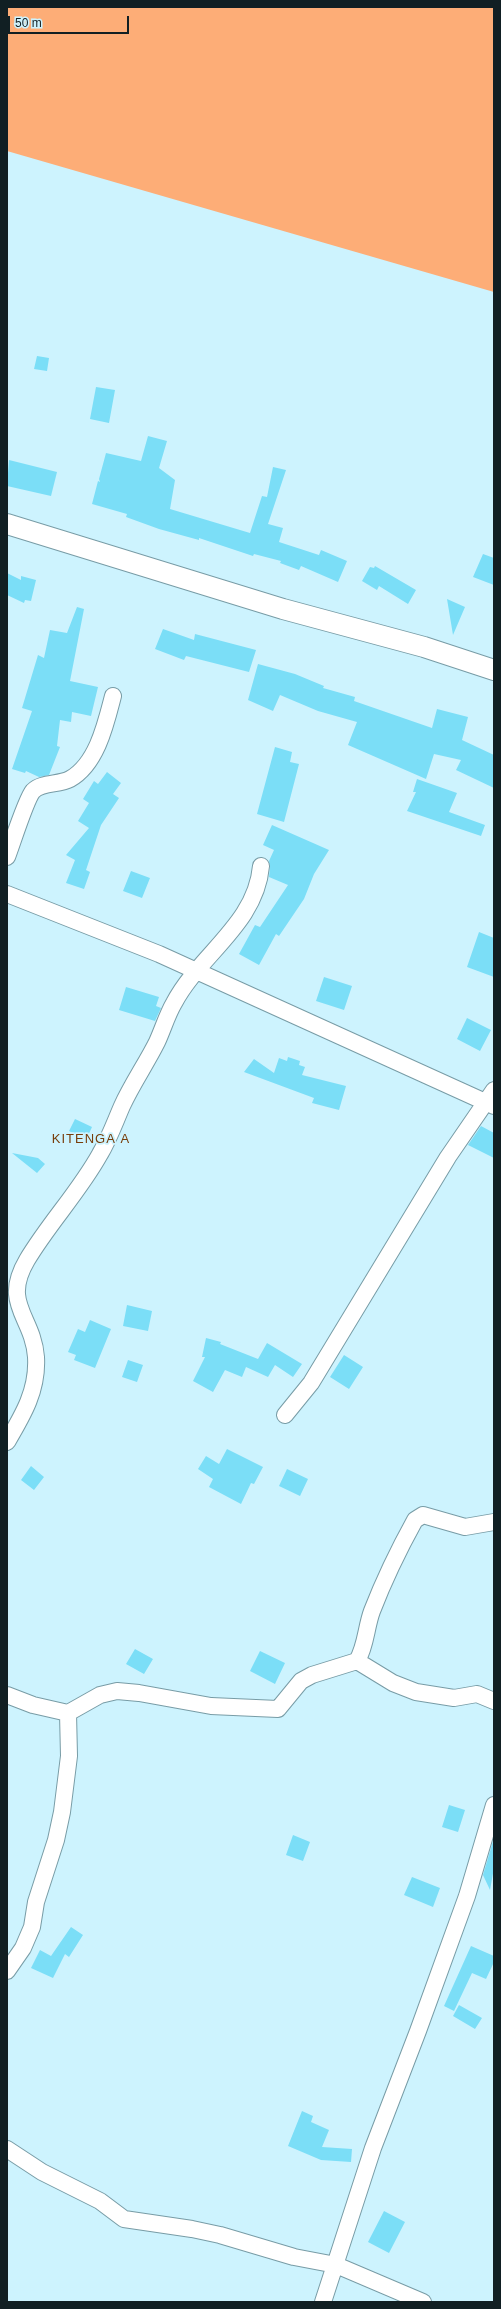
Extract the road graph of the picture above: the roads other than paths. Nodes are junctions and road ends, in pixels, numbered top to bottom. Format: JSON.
{"nodes":[{"id":1,"x":7,"y":524,"type":"edge"},
{"id":2,"x":494,"y":670,"type":"edge"},
{"id":3,"x":112,"y":696,"type":"dead end"},
{"id":4,"x":7,"y":857,"type":"edge"},
{"id":5,"x":261,"y":866,"type":"dead end"},
{"id":6,"x":7,"y":894,"type":"edge"},
{"id":7,"x":196,"y":971,"type":"junction"},
{"id":8,"x":491,"y":1100,"type":"edge"},
{"id":9,"x":285,"y":1415,"type":"dead end"},
{"id":10,"x":7,"y":1442,"type":"edge"},
{"id":11,"x":494,"y":1522,"type":"edge"},
{"id":12,"x":357,"y":1661,"type":"junction"},
{"id":13,"x":7,"y":1695,"type":"edge"},
{"id":14,"x":494,"y":1701,"type":"edge"},
{"id":15,"x":68,"y":1713,"type":"junction"},
{"id":16,"x":494,"y":1805,"type":"edge"},
{"id":17,"x":7,"y":1971,"type":"edge"},
{"id":18,"x":7,"y":2149,"type":"edge"},
{"id":19,"x":336,"y":2265,"type":"junction"},
{"id":20,"x":323,"y":2302,"type":"edge"},
{"id":21,"x":423,"y":2302,"type":"edge"}],
"edges":[{"from":1,"to":2,"type":"main road"},
{"from":3,"to":4,"type":"street"},
{"from":5,"to":7,"type":"street"},
{"from":6,"to":7,"type":"street"},
{"from":7,"to":8,"type":"street"},
{"from":7,"to":10,"type":"street"},
{"from":8,"to":9,"type":"street"},
{"from":11,"to":12,"type":"street"},
{"from":12,"to":14,"type":"street"},
{"from":12,"to":15,"type":"street"},
{"from":13,"to":15,"type":"street"},
{"from":15,"to":17,"type":"street"},
{"from":16,"to":19,"type":"street"},
{"from":18,"to":19,"type":"street"},
{"from":19,"to":20,"type":"street"},
{"from":19,"to":21,"type":"street"}]}
